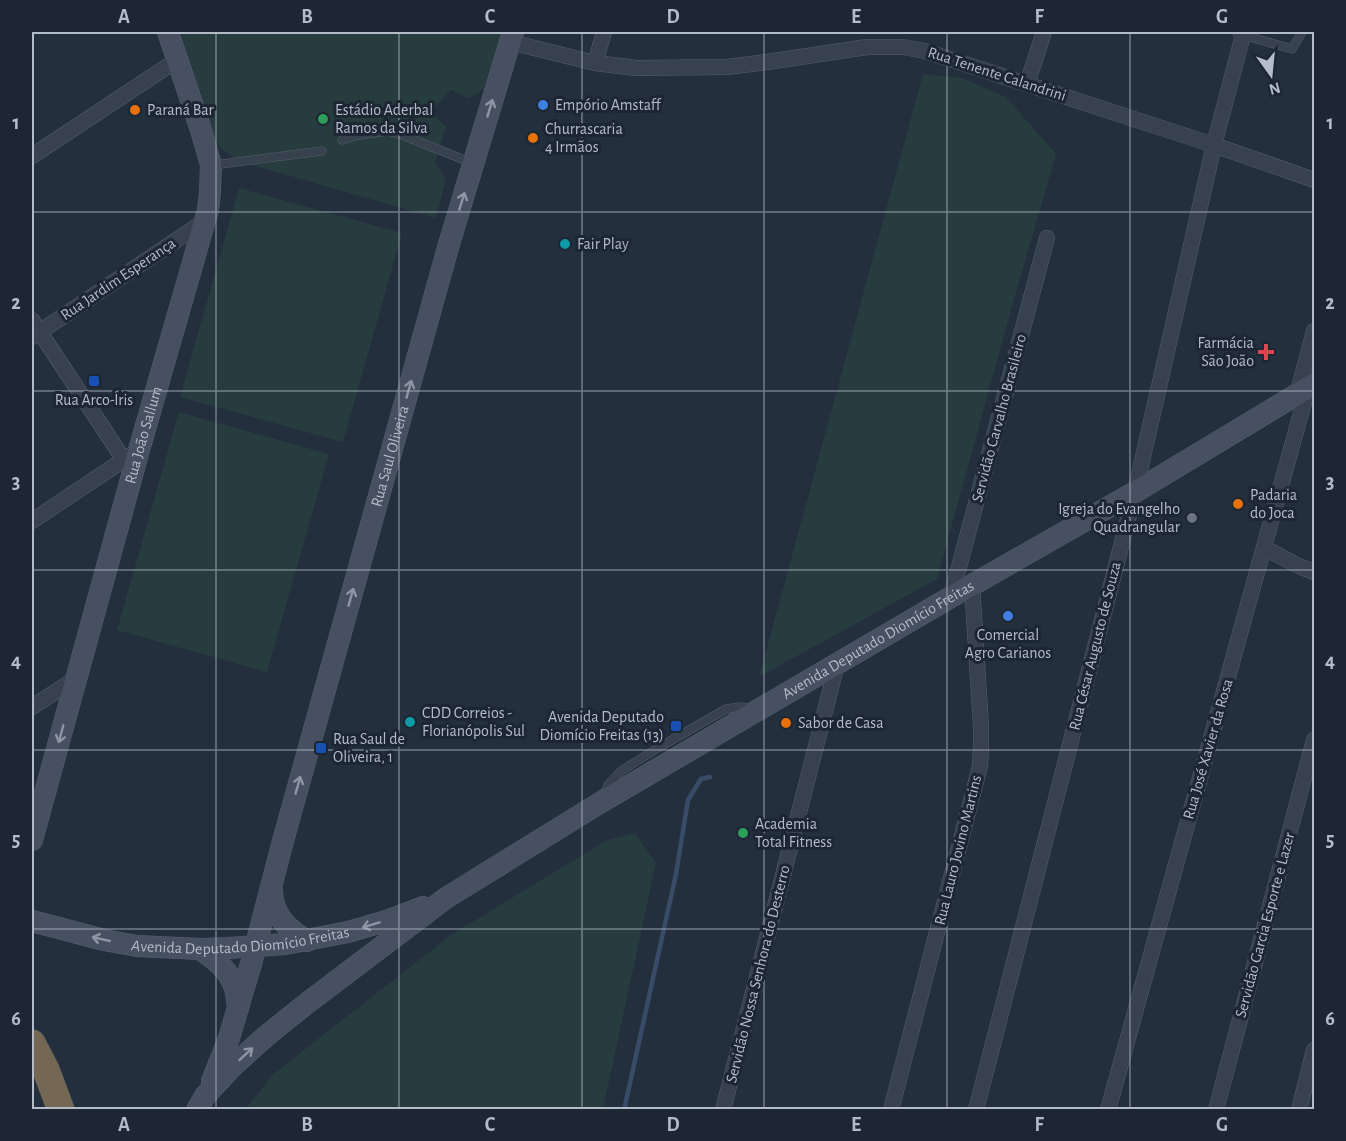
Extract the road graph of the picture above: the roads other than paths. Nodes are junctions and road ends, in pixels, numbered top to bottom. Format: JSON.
{"nodes":[{"id":1,"x":168,"y":32,"type":"edge"},
{"id":2,"x":604,"y":32,"type":"edge"},
{"id":3,"x":1044,"y":32,"type":"edge"},
{"id":4,"x":1302,"y":32,"type":"edge"},
{"id":5,"x":1242,"y":33,"type":"edge"},
{"id":6,"x":512,"y":37,"type":"edge"},
{"id":7,"x":177,"y":60,"type":"junction"},
{"id":8,"x":596,"y":63,"type":"junction"},
{"id":9,"x":1027,"y":84,"type":"junction"},
{"id":10,"x":342,"y":140,"type":"dead end"},
{"id":11,"x":1214,"y":145,"type":"junction"},
{"id":12,"x":322,"y":151,"type":"dead end"},
{"id":13,"x":32,"y":156,"type":"edge"},
{"id":14,"x":473,"y":164,"type":"junction"},
{"id":15,"x":211,"y":165,"type":"junction"},
{"id":16,"x":1314,"y":180,"type":"edge"},
{"id":17,"x":205,"y":221,"type":"junction"},
{"id":18,"x":1047,"y":238,"type":"dead end"},
{"id":19,"x":34,"y":330,"type":"edge"},
{"id":20,"x":1314,"y":332,"type":"edge"},
{"id":21,"x":1306,"y":389,"type":"edge"},
{"id":22,"x":131,"y":455,"type":"junction"},
{"id":23,"x":1135,"y":492,"type":"junction"},
{"id":24,"x":32,"y":521,"type":"edge"},
{"id":25,"x":1264,"y":548,"type":"junction"},
{"id":26,"x":1314,"y":572,"type":"edge"},
{"id":27,"x":972,"y":585,"type":"junction"},
{"id":28,"x":951,"y":597,"type":"junction"},
{"id":29,"x":837,"y":664,"type":"junction"},
{"id":30,"x":77,"y":678,"type":"junction"},
{"id":31,"x":32,"y":707,"type":"edge"},
{"id":32,"x":1314,"y":740,"type":"edge"},
{"id":33,"x":32,"y":840,"type":"edge"},
{"id":34,"x":272,"y":885,"type":"junction"},
{"id":35,"x":446,"y":898,"type":"junction"},
{"id":36,"x":32,"y":921,"type":"edge"},
{"id":37,"x":307,"y":941,"type":"junction"},
{"id":38,"x":256,"y":946,"type":"junction"},
{"id":39,"x":200,"y":949,"type":"junction"},
{"id":40,"x":238,"y":1009,"type":"junction"},
{"id":41,"x":32,"y":1043,"type":"edge"},
{"id":42,"x":1314,"y":1050,"type":"edge"},
{"id":43,"x":201,"y":1103,"type":"edge"},
{"id":44,"x":61,"y":1110,"type":"edge"},
{"id":45,"x":723,"y":1110,"type":"edge"},
{"id":46,"x":891,"y":1110,"type":"edge"},
{"id":47,"x":976,"y":1110,"type":"edge"},
{"id":48,"x":1108,"y":1110,"type":"edge"},
{"id":49,"x":1216,"y":1110,"type":"edge"},
{"id":50,"x":1299,"y":1110,"type":"edge"}],
"edges":[{"from":1,"to":7,"type":"street","name":"Rua João Sallum"},
{"from":2,"to":8,"type":"street"},
{"from":3,"to":9,"type":"street"},
{"from":4,"to":5,"type":"lane"},
{"from":5,"to":11,"type":"street","name":"Rua César Augusto de Souza"},
{"from":6,"to":8,"type":"street","name":"Rua Tenente Calandrini"},
{"from":14,"to":6,"type":"street","name":"Rua Saul Oliveira","one_way":true},
{"from":7,"to":13,"type":"street"},
{"from":7,"to":15,"type":"street","name":"Rua João Sallum"},
{"from":8,"to":9,"type":"street","name":"Rua Tenente Calandrini"},
{"from":9,"to":11,"type":"street","name":"Rua Tenente Calandrini"},
{"from":10,"to":14,"type":"lane"},
{"from":11,"to":16,"type":"street","name":"Rua Tenente Calandrini"},
{"from":11,"to":23,"type":"street","name":"Rua César Augusto de Souza"},
{"from":12,"to":15,"type":"lane"},
{"from":34,"to":14,"type":"street","name":"Rua Saul Oliveira","one_way":true},
{"from":15,"to":17,"type":"street","name":"Rua João Sallum"},
{"from":17,"to":19,"type":"street","name":"Rua Jardim Esperança"},
{"from":17,"to":22,"type":"street","name":"Rua João Sallum"},
{"from":18,"to":28,"type":"street","name":"Servidão Carvalho Brasileiro"},
{"from":19,"to":22,"type":"street"},
{"from":20,"to":21,"type":"street","name":"Rua José Xavier da Rosa"},
{"from":21,"to":23,"type":"street","name":"Avenida Deputado Diomício Freitas"},
{"from":21,"to":25,"type":"street","name":"Rua José Xavier da Rosa"},
{"from":22,"to":24,"type":"street"},
{"from":22,"to":30,"type":"street","name":"Rua João Sallum"},
{"from":23,"to":27,"type":"street","name":"Avenida Deputado Diomício Freitas"},
{"from":23,"to":47,"type":"street","name":"Rua César Augusto de Souza"},
{"from":25,"to":26,"type":"street"},
{"from":25,"to":48,"type":"street","name":"Rua José Xavier da Rosa"},
{"from":27,"to":28,"type":"street","name":"Avenida Deputado Diomício Freitas"},
{"from":27,"to":46,"type":"street","name":"Rua Lauro Jovino Martins"},
{"from":28,"to":29,"type":"street","name":"Avenida Deputado Diomício Freitas"},
{"from":29,"to":35,"type":"street","name":"Avenida Deputado Diomício Freitas"},
{"from":29,"to":45,"type":"street","name":"Servidão Nossa Senhora do Desterro"},
{"from":30,"to":31,"type":"street"},
{"from":30,"to":33,"type":"street","name":"Rua João Sallum","one_way":true},
{"from":32,"to":49,"type":"street","name":"Servidão Garcia Esporte e Lazer"},
{"from":34,"to":37,"type":"street","name":"Rua Saul Oliveira"},
{"from":34,"to":38,"type":"street","name":"Rua Saul Oliveira"},
{"from":35,"to":37,"type":"street","name":"Avenida Deputado Diomício Freitas","one_way":true},
{"from":43,"to":35,"type":"street","name":"Avenida Deputado Diomício Freitas","one_way":true},
{"from":39,"to":36,"type":"street","name":"Avenida Deputado Diomício Freitas","one_way":true},
{"from":37,"to":38,"type":"street","name":"Avenida Deputado Diomício Freitas"},
{"from":38,"to":39,"type":"street","name":"Avenida Deputado Diomício Freitas"},
{"from":38,"to":40,"type":"street","name":"Rua Saul Oliveira"},
{"from":39,"to":40,"type":"street"},
{"from":40,"to":43,"type":"street","name":"Rua Saul Oliveira"},
{"from":41,"to":44,"type":"highway"},
{"from":42,"to":50,"type":"street"}]}
